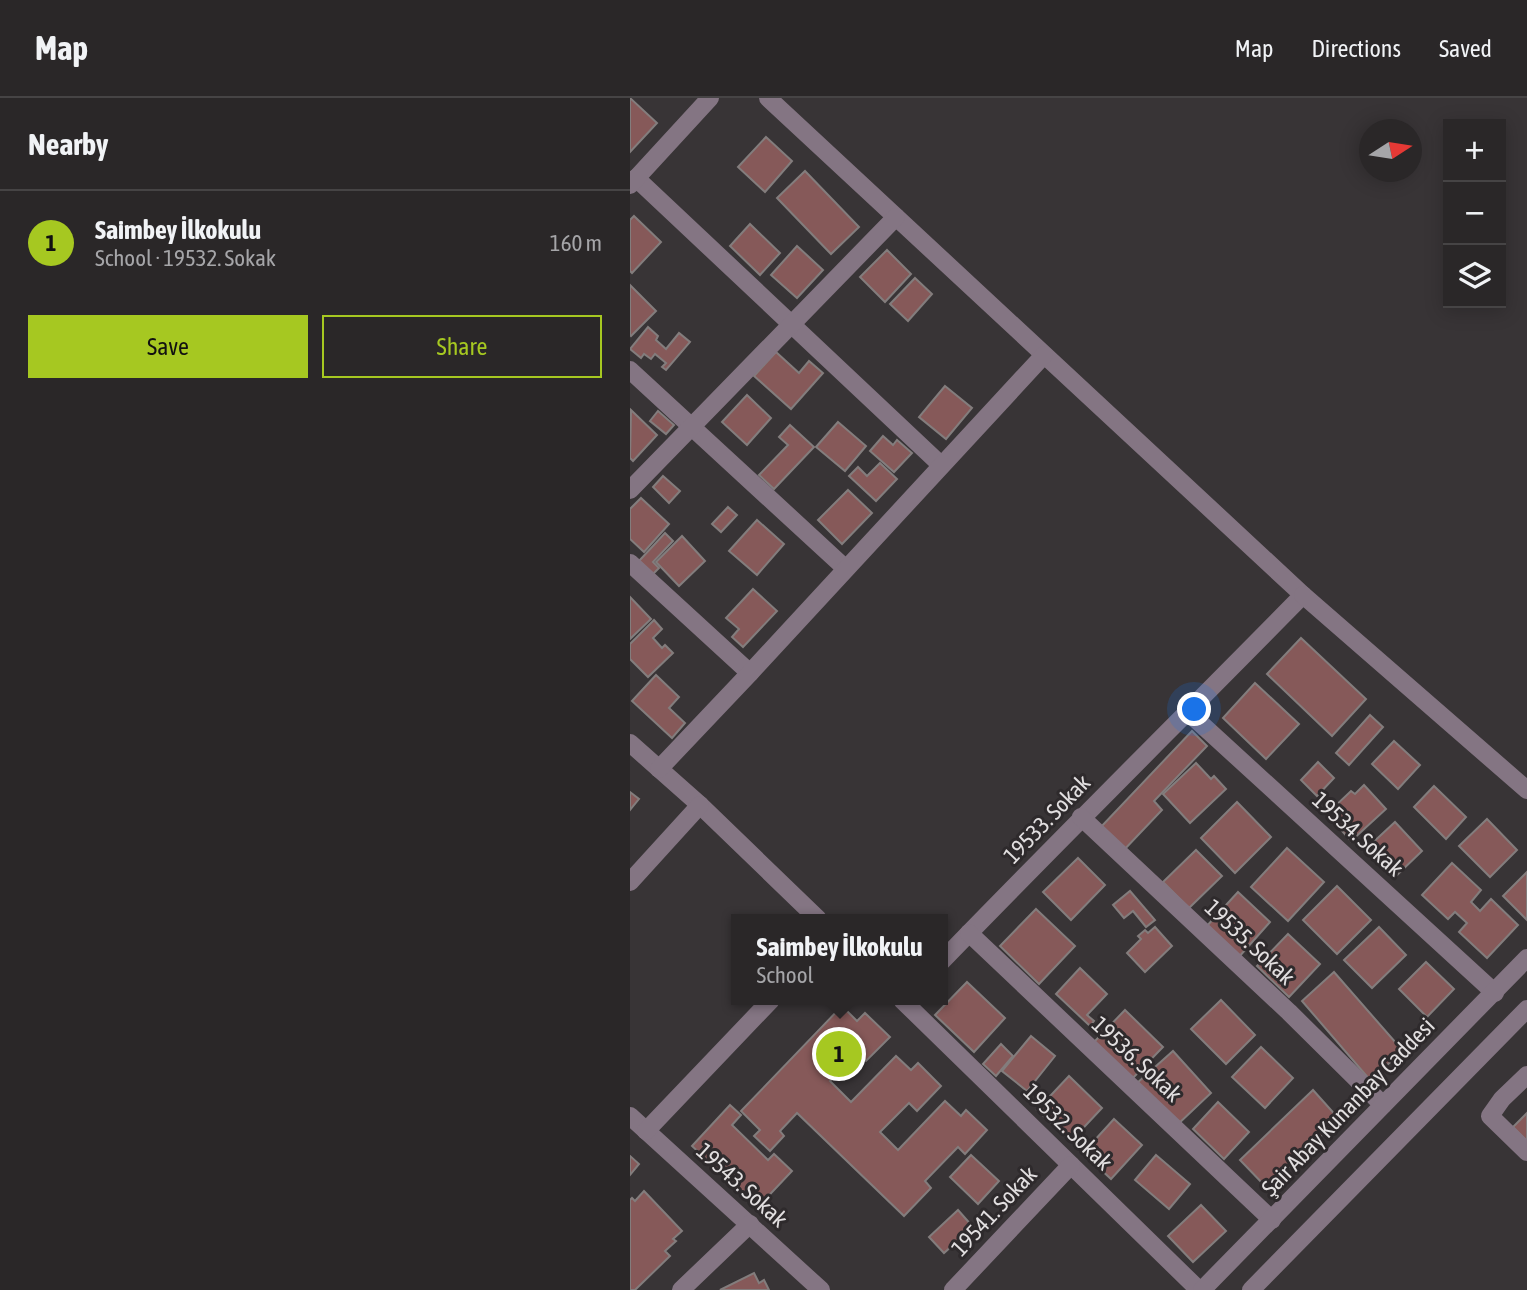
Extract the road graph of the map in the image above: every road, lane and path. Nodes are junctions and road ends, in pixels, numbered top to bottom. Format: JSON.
{"nodes":[{"id":1,"x":710,"y":98,"type":"edge"},
{"id":2,"x":768,"y":98,"type":"edge"},
{"id":3,"x":633,"y":181,"type":"edge"},
{"id":4,"x":896,"y":218,"type":"junction"},
{"id":5,"x":792,"y":324,"type":"junction"},
{"id":6,"x":1044,"y":355,"type":"junction"},
{"id":7,"x":630,"y":370,"type":"edge"},
{"id":8,"x":691,"y":427,"type":"junction"},
{"id":9,"x":941,"y":466,"type":"junction"},
{"id":10,"x":630,"y":490,"type":"edge"},
{"id":11,"x":630,"y":563,"type":"edge"},
{"id":12,"x":845,"y":568,"type":"junction"},
{"id":13,"x":1303,"y":594,"type":"junction"},
{"id":14,"x":750,"y":673,"type":"junction"},
{"id":15,"x":1188,"y":712,"type":"junction"},
{"id":16,"x":630,"y":743,"type":"edge"},
{"id":17,"x":659,"y":769,"type":"junction"},
{"id":18,"x":1527,"y":790,"type":"edge"},
{"id":19,"x":700,"y":806,"type":"junction"},
{"id":20,"x":1081,"y":817,"type":"junction"},
{"id":21,"x":630,"y":882,"type":"edge"},
{"id":22,"x":813,"y":914,"type":"edge"},
{"id":23,"x":969,"y":933,"type":"junction"},
{"id":24,"x":948,"y":955,"type":"edge"},
{"id":25,"x":1527,"y":958,"type":"edge"},
{"id":26,"x":1495,"y":993,"type":"junction"},
{"id":27,"x":766,"y":1005,"type":"edge"},
{"id":28,"x":908,"y":1005,"type":"edge"},
{"id":29,"x":1527,"y":1009,"type":"edge"},
{"id":30,"x":1527,"y":1075,"type":"edge"},
{"id":31,"x":1383,"y":1105,"type":"junction"},
{"id":32,"x":630,"y":1116,"type":"edge"},
{"id":33,"x":646,"y":1131,"type":"junction"},
{"id":34,"x":1527,"y":1152,"type":"edge"},
{"id":35,"x":1071,"y":1165,"type":"junction"},
{"id":36,"x":1272,"y":1220,"type":"junction"},
{"id":37,"x":750,"y":1224,"type":"junction"},
{"id":38,"x":681,"y":1290,"type":"edge"},
{"id":39,"x":821,"y":1290,"type":"edge"},
{"id":40,"x":953,"y":1290,"type":"edge"},
{"id":41,"x":1201,"y":1290,"type":"edge"},
{"id":42,"x":1251,"y":1290,"type":"edge"}],
"edges":[{"from":1,"to":3,"type":"street"},
{"from":2,"to":4,"type":"street"},
{"from":3,"to":5,"type":"street"},
{"from":4,"to":5,"type":"street"},
{"from":4,"to":6,"type":"street"},
{"from":5,"to":8,"type":"street"},
{"from":5,"to":9,"type":"street"},
{"from":6,"to":9,"type":"street"},
{"from":6,"to":13,"type":"street"},
{"from":7,"to":8,"type":"street"},
{"from":8,"to":10,"type":"street"},
{"from":8,"to":12,"type":"street"},
{"from":9,"to":12,"type":"street"},
{"from":11,"to":14,"type":"street"},
{"from":12,"to":14,"type":"street"},
{"from":13,"to":15,"type":"street","name":"19533. Sokak"},
{"from":13,"to":18,"type":"street"},
{"from":14,"to":17,"type":"street"},
{"from":15,"to":20,"type":"street","name":"19533. Sokak"},
{"from":15,"to":26,"type":"street","name":"19534. Sokak"},
{"from":16,"to":17,"type":"street"},
{"from":17,"to":19,"type":"street"},
{"from":19,"to":21,"type":"street"},
{"from":19,"to":22,"type":"street"},
{"from":20,"to":23,"type":"street","name":"19533. Sokak"},
{"from":20,"to":31,"type":"street","name":"19535. Sokak"},
{"from":23,"to":24,"type":"street","name":"19533. Sokak"},
{"from":23,"to":36,"type":"street","name":"19536. Sokak"},
{"from":25,"to":26,"type":"street","name":"Şair Abay Kunanbay Caddesi"},
{"from":26,"to":31,"type":"street","name":"Şair Abay Kunanbay Caddesi"},
{"from":27,"to":33,"type":"street"},
{"from":28,"to":35,"type":"street","name":"19532. Sokak"},
{"from":29,"to":42,"type":"street"},
{"from":30,"to":34,"type":"street"},
{"from":31,"to":36,"type":"street","name":"Şair Abay Kunanbay Caddesi"},
{"from":32,"to":33,"type":"street","name":"19543. Sokak"},
{"from":33,"to":37,"type":"street","name":"19543. Sokak"},
{"from":35,"to":40,"type":"street","name":"19541. Sokak"},
{"from":35,"to":41,"type":"street","name":"19532. Sokak"},
{"from":36,"to":41,"type":"street","name":"Şair Abay Kunanbay Caddesi"},
{"from":37,"to":38,"type":"street"},
{"from":37,"to":39,"type":"street","name":"19543. Sokak"}]}
